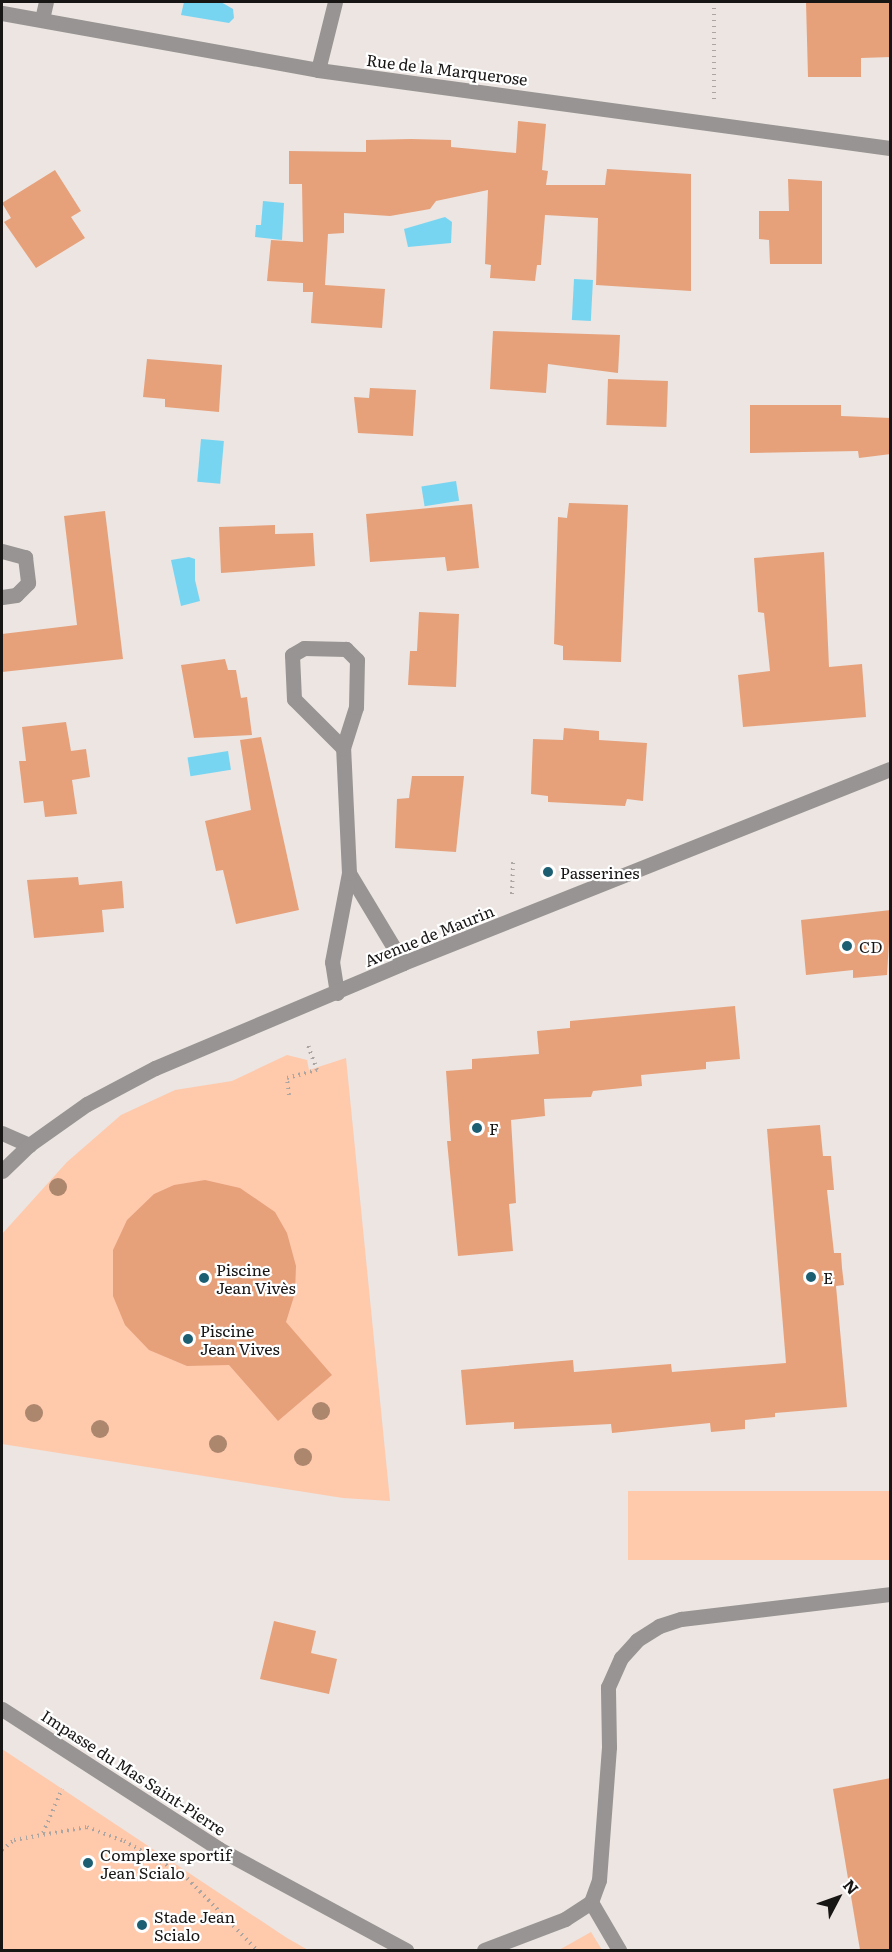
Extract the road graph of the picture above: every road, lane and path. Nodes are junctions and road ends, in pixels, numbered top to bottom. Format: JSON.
{"nodes":[{"id":1,"x":46,"y":2,"type":"edge"},
{"id":2,"x":335,"y":2,"type":"edge"},
{"id":3,"x":714,"y":2,"type":"edge"},
{"id":4,"x":2,"y":14,"type":"edge"},
{"id":5,"x":42,"y":19,"type":"junction"},
{"id":6,"x":318,"y":70,"type":"junction"},
{"id":7,"x":715,"y":122,"type":"junction"},
{"id":8,"x":891,"y":148,"type":"edge"},
{"id":9,"x":2,"y":551,"type":"edge"},
{"id":10,"x":2,"y":597,"type":"edge"},
{"id":11,"x":343,"y":748,"type":"junction"},
{"id":12,"x":891,"y":770,"type":"edge"},
{"id":13,"x":349,"y":873,"type":"junction"},
{"id":14,"x":403,"y":963,"type":"junction"},
{"id":15,"x":337,"y":993,"type":"junction"},
{"id":16,"x":307,"y":1043,"type":"dead end"},
{"id":17,"x":289,"y":1095,"type":"dead end"},
{"id":18,"x":2,"y":1133,"type":"edge"},
{"id":19,"x":29,"y":1145,"type":"junction"},
{"id":20,"x":2,"y":1171,"type":"edge"},
{"id":21,"x":891,"y":1594,"type":"edge"},
{"id":22,"x":2,"y":1709,"type":"edge"},
{"id":23,"x":62,"y":1789,"type":"dead end"},
{"id":24,"x":42,"y":1833,"type":"junction"},
{"id":25,"x":2,"y":1850,"type":"edge"},
{"id":26,"x":591,"y":1902,"type":"junction"},
{"id":27,"x":257,"y":1950,"type":"edge"},
{"id":28,"x":406,"y":1950,"type":"edge"},
{"id":29,"x":484,"y":1950,"type":"edge"},
{"id":30,"x":619,"y":1950,"type":"edge"}],
"edges":[{"from":1,"to":5,"type":"street"},
{"from":2,"to":6,"type":"street"},
{"from":3,"to":7,"type":"path"},
{"from":4,"to":5,"type":"street","name":"Rue de la Marquerose"},
{"from":5,"to":6,"type":"street","name":"Rue de la Marquerose"},
{"from":6,"to":7,"type":"street","name":"Rue de la Marquerose"},
{"from":7,"to":8,"type":"street","name":"Rue de la Marquerose"},
{"from":9,"to":10,"type":"street"},
{"from":11,"to":11,"type":"street"},
{"from":11,"to":13,"type":"street"},
{"from":12,"to":14,"type":"street","name":"Avenue de Maurin"},
{"from":13,"to":14,"type":"street"},
{"from":13,"to":15,"type":"street"},
{"from":14,"to":15,"type":"street","name":"Avenue de Maurin"},
{"from":15,"to":19,"type":"street","name":"Avenue de Maurin"},
{"from":16,"to":17,"type":"path"},
{"from":18,"to":19,"type":"street"},
{"from":19,"to":20,"type":"street","name":"Avenue de Maurin"},
{"from":21,"to":26,"type":"street"},
{"from":22,"to":28,"type":"street","name":"Impasse du Mas Saint-Pierre"},
{"from":23,"to":24,"type":"path"},
{"from":24,"to":25,"type":"path"},
{"from":24,"to":27,"type":"path"},
{"from":26,"to":29,"type":"street"},
{"from":26,"to":30,"type":"street"}]}
